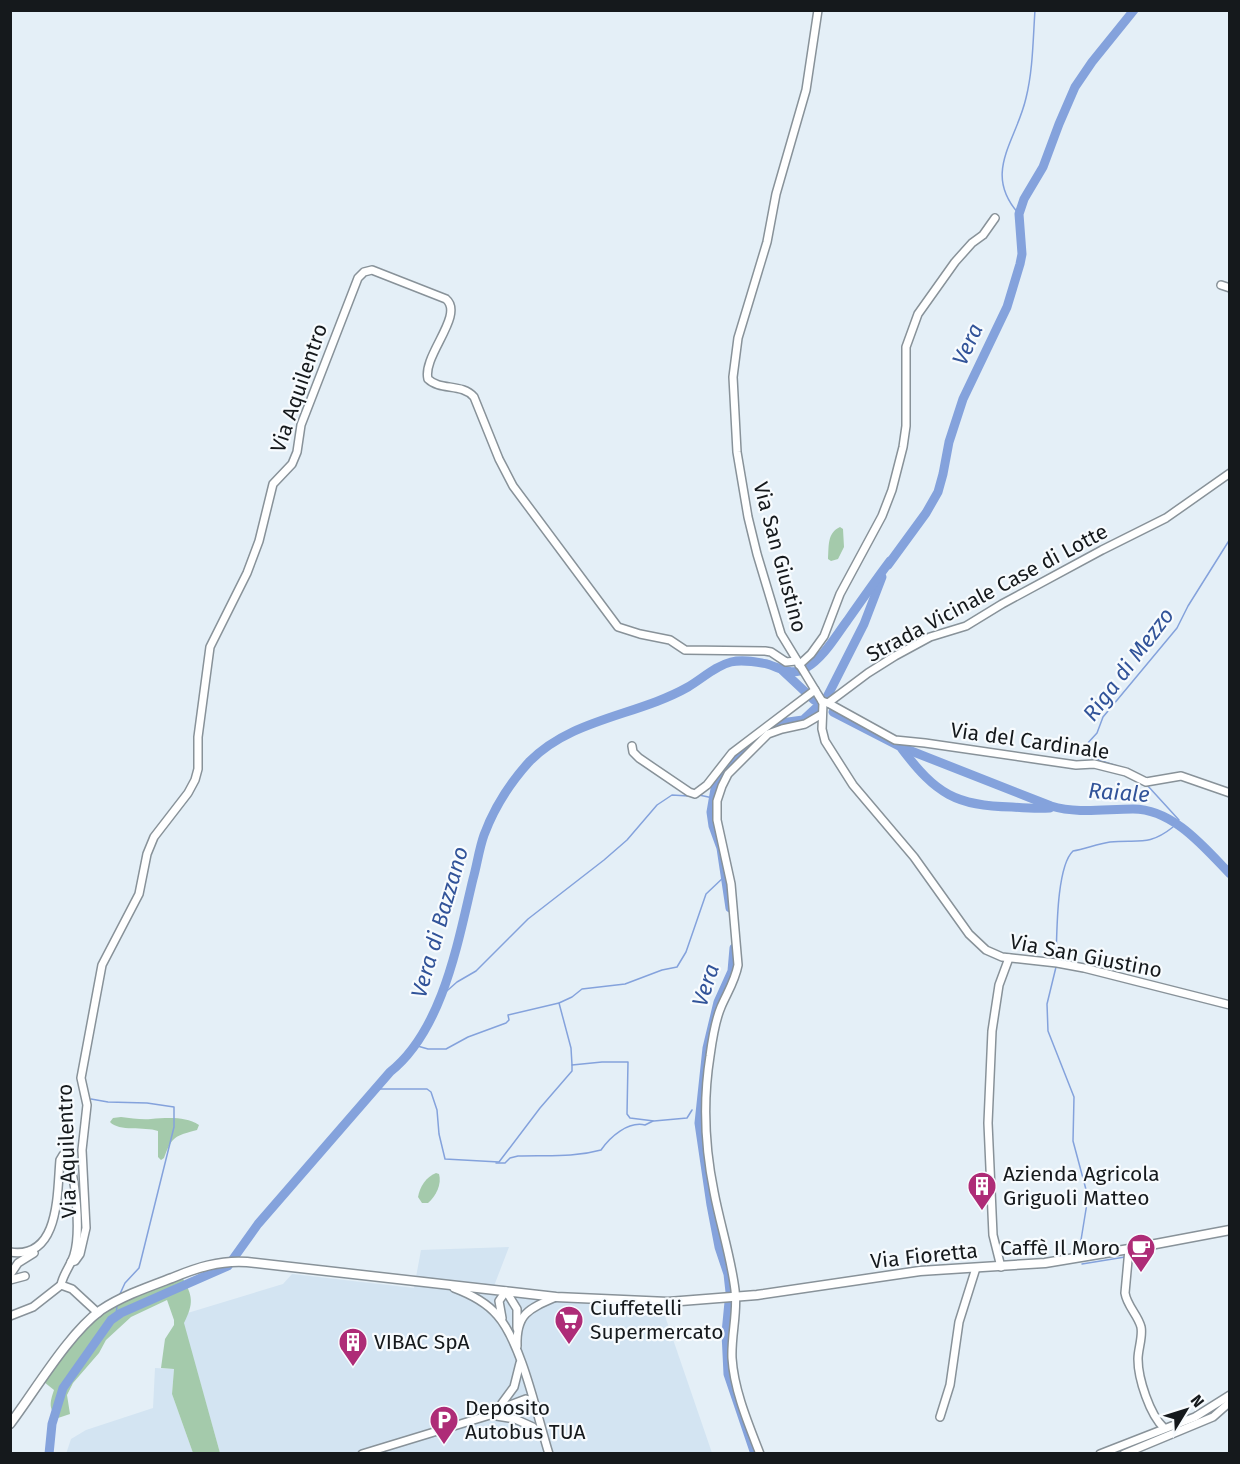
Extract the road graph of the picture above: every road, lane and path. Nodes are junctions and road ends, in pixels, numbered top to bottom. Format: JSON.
{"nodes":[{"id":1,"x":818,"y":10,"type":"edge"},
{"id":2,"x":995,"y":218,"type":"dead end"},
{"id":3,"x":1221,"y":285,"type":"dead end"},
{"id":4,"x":1230,"y":288,"type":"edge"},
{"id":5,"x":1230,"y":473,"type":"edge"},
{"id":6,"x":800,"y":667,"type":"junction"},
{"id":7,"x":811,"y":693,"type":"junction"},
{"id":8,"x":824,"y":707,"type":"junction"},
{"id":9,"x":632,"y":746,"type":"dead end"},
{"id":10,"x":1230,"y":793,"type":"edge"},
{"id":11,"x":1009,"y":958,"type":"junction"},
{"id":12,"x":1230,"y":1005,"type":"edge"},
{"id":13,"x":1230,"y":1230,"type":"edge"},
{"id":14,"x":34,"y":1250,"type":"junction"},
{"id":15,"x":1129,"y":1250,"type":"junction"},
{"id":16,"x":10,"y":1252,"type":"edge"},
{"id":17,"x":71,"y":1262,"type":"junction"},
{"id":18,"x":1001,"y":1267,"type":"junction"},
{"id":19,"x":976,"y":1268,"type":"junction"},
{"id":20,"x":10,"y":1275,"type":"edge"},
{"id":21,"x":25,"y":1276,"type":"dead end"},
{"id":22,"x":10,"y":1280,"type":"edge"},
{"id":23,"x":447,"y":1284,"type":"junction"},
{"id":24,"x":61,"y":1285,"type":"junction"},
{"id":25,"x":506,"y":1291,"type":"junction"},
{"id":26,"x":556,"y":1297,"type":"junction"},
{"id":27,"x":733,"y":1298,"type":"junction"},
{"id":28,"x":98,"y":1313,"type":"junction"},
{"id":29,"x":10,"y":1316,"type":"edge"},
{"id":30,"x":506,"y":1326,"type":"junction"},
{"id":31,"x":517,"y":1328,"type":"junction"},
{"id":32,"x":517,"y":1349,"type":"junction"},
{"id":33,"x":519,"y":1357,"type":"junction"},
{"id":34,"x":1230,"y":1395,"type":"edge"},
{"id":35,"x":533,"y":1401,"type":"junction"},
{"id":36,"x":1230,"y":1402,"type":"edge"},
{"id":37,"x":494,"y":1413,"type":"junction"},
{"id":38,"x":940,"y":1418,"type":"dead end"},
{"id":39,"x":10,"y":1424,"type":"edge"},
{"id":40,"x":1164,"y":1428,"type":"junction"},
{"id":41,"x":544,"y":1439,"type":"junction"},
{"id":42,"x":362,"y":1454,"type":"edge"},
{"id":43,"x":549,"y":1454,"type":"edge"},
{"id":44,"x":760,"y":1454,"type":"edge"},
{"id":45,"x":1100,"y":1454,"type":"edge"},
{"id":46,"x":1124,"y":1454,"type":"edge"}],
"edges":[{"from":1,"to":6,"type":"street","name":"Via San Giustino"},
{"from":2,"to":6,"type":"street"},
{"from":3,"to":4,"type":"street"},
{"from":5,"to":8,"type":"street","name":"Strada Vicinale Case di Lotte"},
{"from":6,"to":7,"type":"street","name":"Via San Giustino"},
{"from":6,"to":17,"type":"street","name":"Via Aquilentro"},
{"from":7,"to":8,"type":"street","name":"Via San Giustino"},
{"from":7,"to":9,"type":"street"},
{"from":8,"to":10,"type":"street","name":"Via del Cardinale"},
{"from":8,"to":11,"type":"street","name":"Via San Giustino"},
{"from":8,"to":27,"type":"street","name":"Strada Vicinale Case di Lotte"},
{"from":11,"to":12,"type":"street","name":"Via San Giustino"},
{"from":11,"to":18,"type":"street"},
{"from":13,"to":15,"type":"main road","name":"Via Fioretta"},
{"from":14,"to":16,"type":"street"},
{"from":14,"to":17,"type":"street"},
{"from":14,"to":20,"type":"street"},
{"from":15,"to":18,"type":"main road","name":"Via Fioretta"},
{"from":15,"to":40,"type":"street"},
{"from":17,"to":24,"type":"street"},
{"from":18,"to":19,"type":"main road","name":"Via Fioretta"},
{"from":19,"to":27,"type":"main road","name":"Via Fioretta"},
{"from":19,"to":38,"type":"street"},
{"from":21,"to":22,"type":"street"},
{"from":23,"to":25,"type":"main road","name":"Via Fioretta"},
{"from":23,"to":28,"type":"main road","name":"Via Fioretta"},
{"from":23,"to":30,"type":"street"},
{"from":24,"to":28,"type":"street"},
{"from":24,"to":29,"type":"street"},
{"from":25,"to":26,"type":"main road","name":"Via Fioretta"},
{"from":25,"to":30,"type":"street"},
{"from":25,"to":31,"type":"street"},
{"from":26,"to":27,"type":"main road","name":"Via Fioretta"},
{"from":26,"to":31,"type":"street"},
{"from":27,"to":44,"type":"street","name":"Strada Vicinale Case di Lotte"},
{"from":28,"to":39,"type":"main road","name":"Via Fioretta"},
{"from":30,"to":32,"type":"street"},
{"from":31,"to":32,"type":"street"},
{"from":32,"to":33,"type":"street"},
{"from":33,"to":35,"type":"street"},
{"from":33,"to":37,"type":"street"},
{"from":34,"to":40,"type":"street"},
{"from":35,"to":37,"type":"street"},
{"from":35,"to":41,"type":"street"},
{"from":36,"to":46,"type":"street"},
{"from":37,"to":41,"type":"street"},
{"from":37,"to":42,"type":"street"},
{"from":40,"to":45,"type":"street"},
{"from":41,"to":43,"type":"street"}]}
